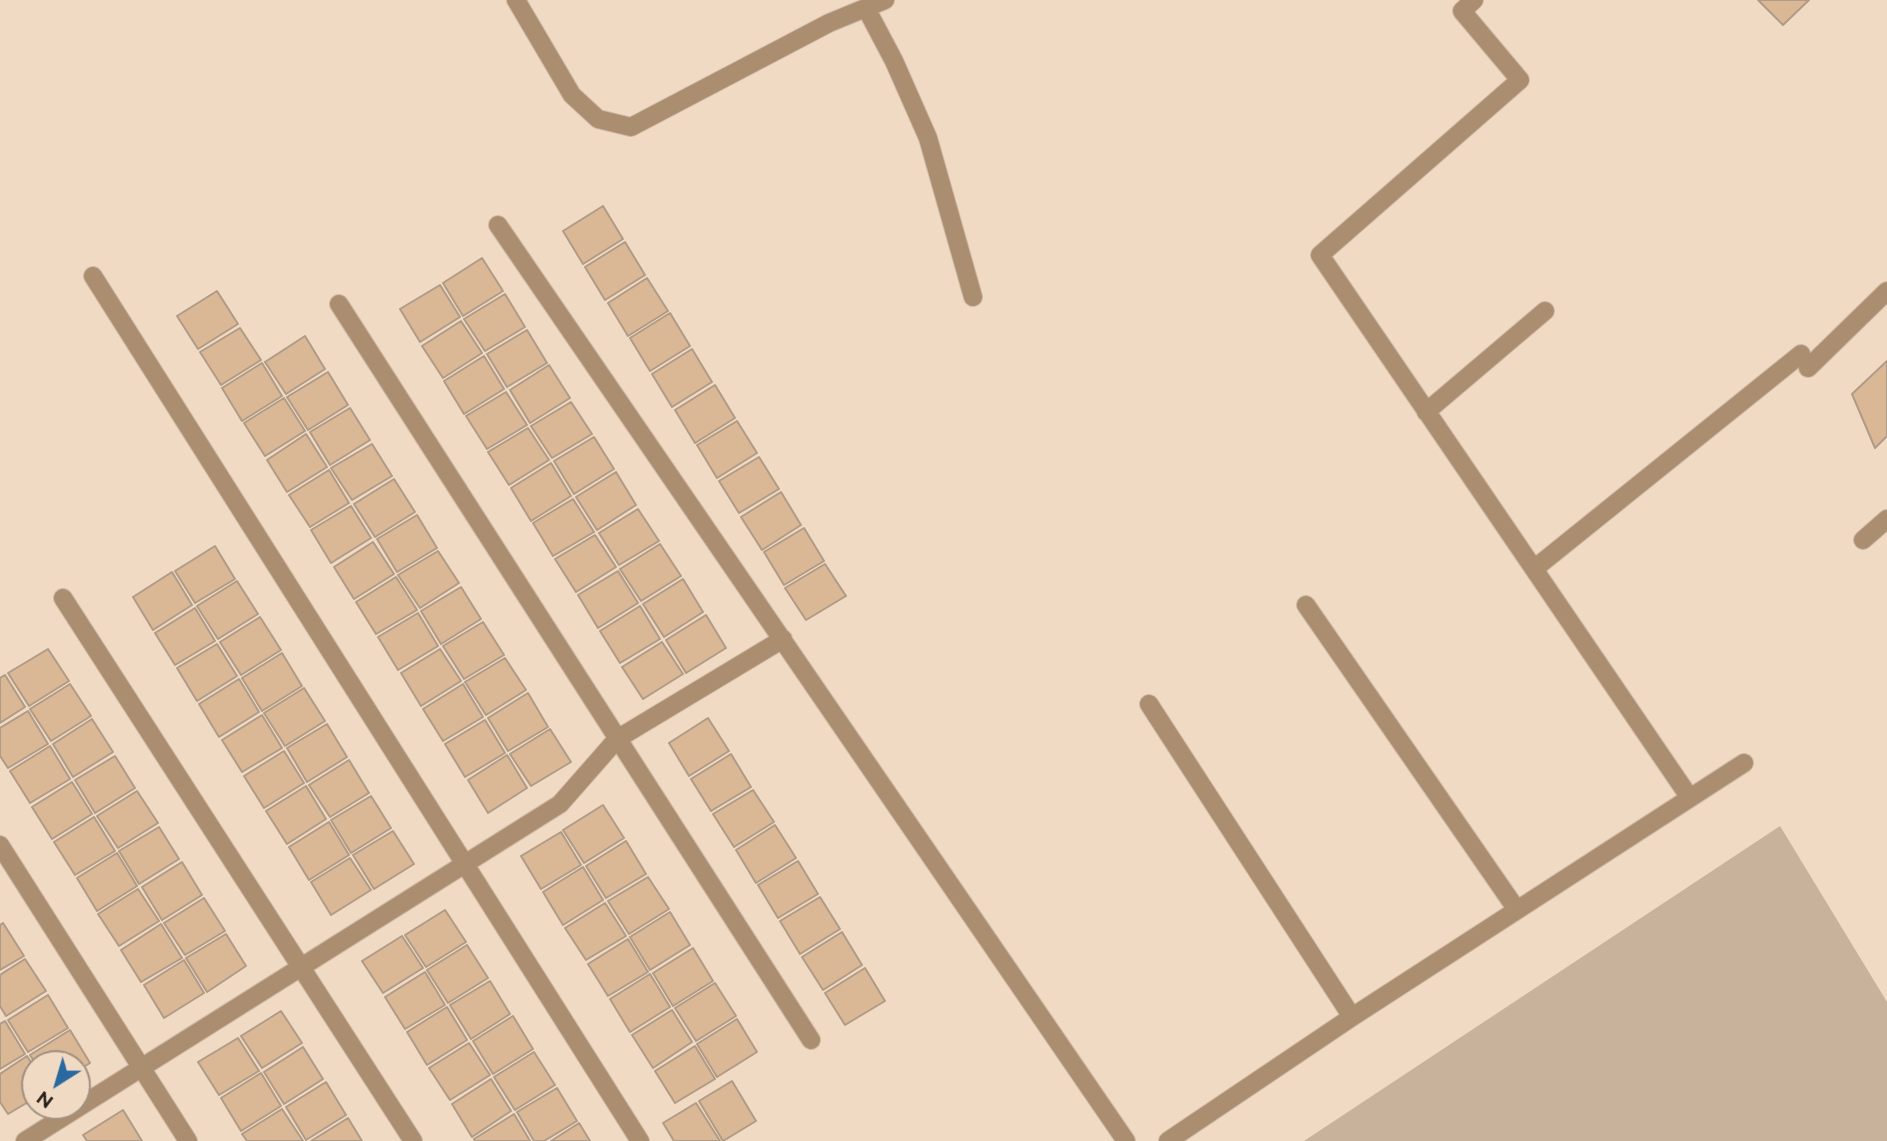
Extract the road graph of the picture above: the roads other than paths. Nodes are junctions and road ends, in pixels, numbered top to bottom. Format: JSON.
{"nodes":[{"id":1,"x":516,"y":0,"type":"edge"},
{"id":2,"x":884,"y":0,"type":"edge"},
{"id":3,"x":1474,"y":0,"type":"edge"},
{"id":4,"x":866,"y":8,"type":"junction"},
{"id":5,"x":498,"y":225,"type":"dead end"},
{"id":6,"x":93,"y":276,"type":"dead end"},
{"id":7,"x":1887,"y":291,"type":"edge"},
{"id":8,"x":973,"y":298,"type":"dead end"},
{"id":9,"x":339,"y":304,"type":"dead end"},
{"id":10,"x":1545,"y":311,"type":"dead end"},
{"id":11,"x":1426,"y":412,"type":"junction"},
{"id":12,"x":1887,"y":519,"type":"edge"},
{"id":13,"x":1863,"y":540,"type":"dead end"},
{"id":14,"x":1534,"y":569,"type":"junction"},
{"id":15,"x":63,"y":597,"type":"dead end"},
{"id":16,"x":1306,"y":605,"type":"dead end"},
{"id":17,"x":782,"y":639,"type":"junction"},
{"id":18,"x":1149,"y":704,"type":"dead end"},
{"id":19,"x":618,"y":738,"type":"junction"},
{"id":20,"x":1744,"y":763,"type":"dead end"},
{"id":21,"x":1690,"y":798,"type":"junction"},
{"id":22,"x":0,"y":845,"type":"edge"},
{"id":23,"x":465,"y":863,"type":"junction"},
{"id":24,"x":1517,"y":910,"type":"junction"},
{"id":25,"x":301,"y":967,"type":"junction"},
{"id":26,"x":1352,"y":1017,"type":"junction"},
{"id":27,"x":811,"y":1040,"type":"dead end"},
{"id":28,"x":142,"y":1068,"type":"junction"},
{"id":29,"x":25,"y":1141,"type":"edge"},
{"id":30,"x":188,"y":1141,"type":"edge"},
{"id":31,"x":413,"y":1141,"type":"edge"},
{"id":32,"x":640,"y":1141,"type":"edge"},
{"id":33,"x":1126,"y":1141,"type":"edge"},
{"id":34,"x":1168,"y":1141,"type":"edge"}],
"edges":[{"from":1,"to":4,"type":"street"},
{"from":2,"to":4,"type":"street"},
{"from":3,"to":11,"type":"street"},
{"from":4,"to":8,"type":"street"},
{"from":5,"to":17,"type":"street"},
{"from":6,"to":23,"type":"street"},
{"from":7,"to":14,"type":"street"},
{"from":9,"to":19,"type":"street"},
{"from":10,"to":11,"type":"street"},
{"from":11,"to":14,"type":"street"},
{"from":12,"to":13,"type":"street"},
{"from":14,"to":21,"type":"street"},
{"from":15,"to":25,"type":"street"},
{"from":16,"to":24,"type":"street"},
{"from":17,"to":19,"type":"street"},
{"from":17,"to":33,"type":"street"},
{"from":18,"to":26,"type":"street"},
{"from":19,"to":23,"type":"street"},
{"from":19,"to":27,"type":"street"},
{"from":20,"to":21,"type":"street"},
{"from":21,"to":24,"type":"street"},
{"from":22,"to":28,"type":"street"},
{"from":23,"to":25,"type":"street"},
{"from":23,"to":32,"type":"street"},
{"from":24,"to":26,"type":"street"},
{"from":25,"to":28,"type":"street"},
{"from":25,"to":31,"type":"street"},
{"from":26,"to":34,"type":"street"},
{"from":28,"to":29,"type":"street"},
{"from":28,"to":30,"type":"street"}]}
